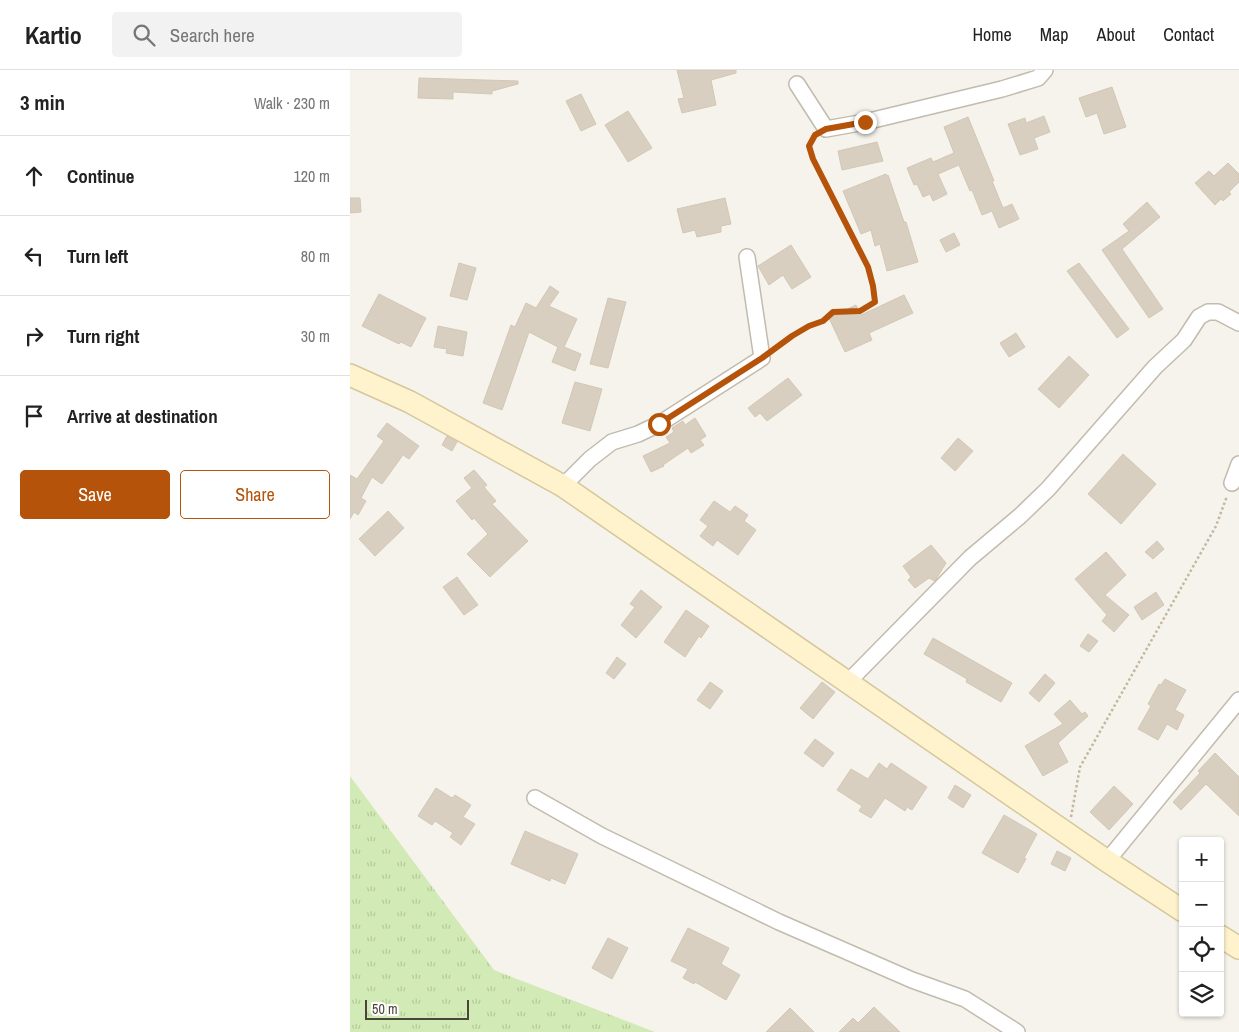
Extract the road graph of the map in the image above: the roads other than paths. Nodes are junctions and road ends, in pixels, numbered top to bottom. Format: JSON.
{"nodes":[{"id":1,"x":1045,"y":70,"type":"edge"},
{"id":2,"x":797,"y":84,"type":"dead end"},
{"id":3,"x":747,"y":258,"type":"dead end"},
{"id":4,"x":1239,"y":323,"type":"edge"},
{"id":5,"x":350,"y":375,"type":"edge"},
{"id":6,"x":1239,"y":464,"type":"edge"},
{"id":7,"x":1232,"y":482,"type":"road end"},
{"id":8,"x":563,"y":486,"type":"junction"},
{"id":9,"x":848,"y":682,"type":"junction"},
{"id":10,"x":1239,"y":700,"type":"edge"},
{"id":11,"x":535,"y":798,"type":"dead end"},
{"id":12,"x":1107,"y":861,"type":"junction"},
{"id":13,"x":1179,"y":908,"type":"edge"},
{"id":14,"x":1224,"y":939,"type":"edge"},
{"id":15,"x":1239,"y":948,"type":"edge"},
{"id":16,"x":1018,"y":1032,"type":"edge"}],
"edges":[{"from":1,"to":2,"type":"street"},
{"from":3,"to":8,"type":"street"},
{"from":4,"to":9,"type":"street"},
{"from":5,"to":8,"type":"street"},
{"from":6,"to":7,"type":"street"},
{"from":8,"to":9,"type":"street"},
{"from":9,"to":12,"type":"street"},
{"from":10,"to":12,"type":"street"},
{"from":11,"to":16,"type":"street"},
{"from":12,"to":13,"type":"street"},
{"from":14,"to":15,"type":"street"}]}
